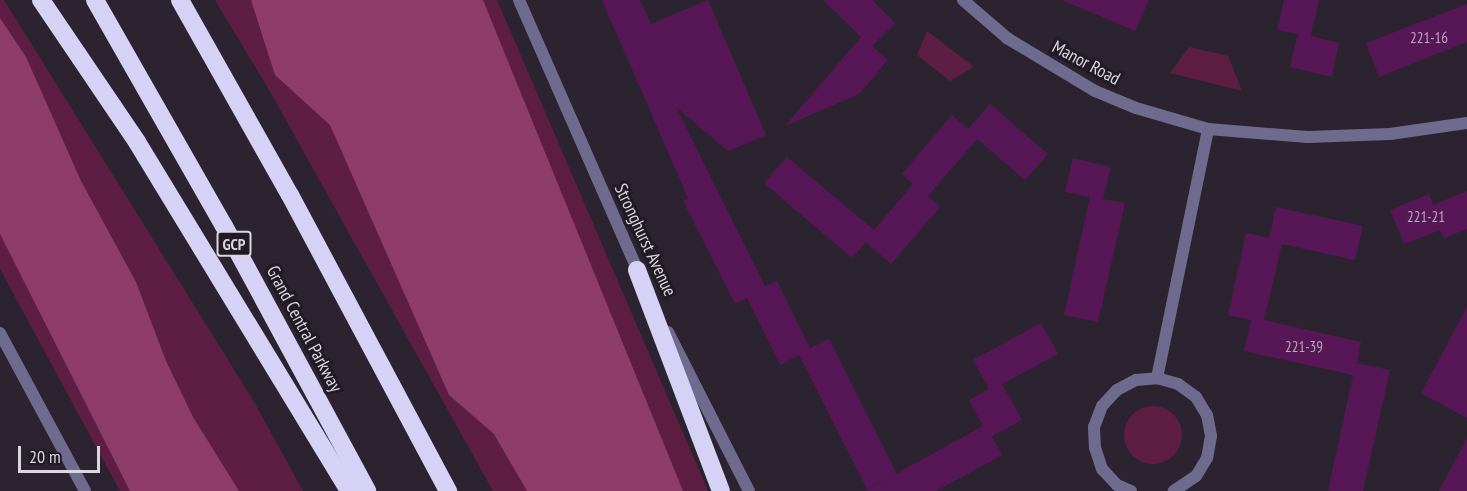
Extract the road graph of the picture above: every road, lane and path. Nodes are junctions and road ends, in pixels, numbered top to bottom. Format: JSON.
{"nodes":[{"id":1,"x":41,"y":0,"type":"edge"},
{"id":2,"x":95,"y":0,"type":"edge"},
{"id":3,"x":180,"y":0,"type":"edge"},
{"id":4,"x":519,"y":0,"type":"edge"},
{"id":5,"x":963,"y":0,"type":"edge"},
{"id":6,"x":1467,"y":123,"type":"edge"},
{"id":7,"x":1208,"y":129,"type":"junction"},
{"id":8,"x":637,"y":270,"type":"junction"},
{"id":9,"x":0,"y":333,"type":"edge"},
{"id":10,"x":1158,"y":378,"type":"junction"},
{"id":11,"x":86,"y":491,"type":"edge"},
{"id":12,"x":349,"y":491,"type":"edge"},
{"id":13,"x":367,"y":491,"type":"edge"},
{"id":14,"x":448,"y":491,"type":"edge"},
{"id":15,"x":721,"y":491,"type":"edge"},
{"id":16,"x":749,"y":491,"type":"edge"},
{"id":17,"x":1131,"y":491,"type":"edge"},
{"id":18,"x":1174,"y":491,"type":"edge"}],
"edges":[{"from":1,"to":12,"type":"highway"},
{"from":2,"to":13,"type":"highway","name":"Grand Central Parkway","number":"GCP"},
{"from":3,"to":14,"type":"highway"},
{"from":4,"to":8,"type":"street","name":"Stronghurst Avenue"},
{"from":5,"to":7,"type":"street","name":"Manor Road"},
{"from":6,"to":7,"type":"street","name":"Manor Road"},
{"from":7,"to":10,"type":"street"},
{"from":8,"to":15,"type":"highway"},
{"from":8,"to":16,"type":"street","name":"Stronghurst Avenue"},
{"from":9,"to":11,"type":"street"},
{"from":10,"to":17,"type":"street"},
{"from":10,"to":18,"type":"street"}]}
